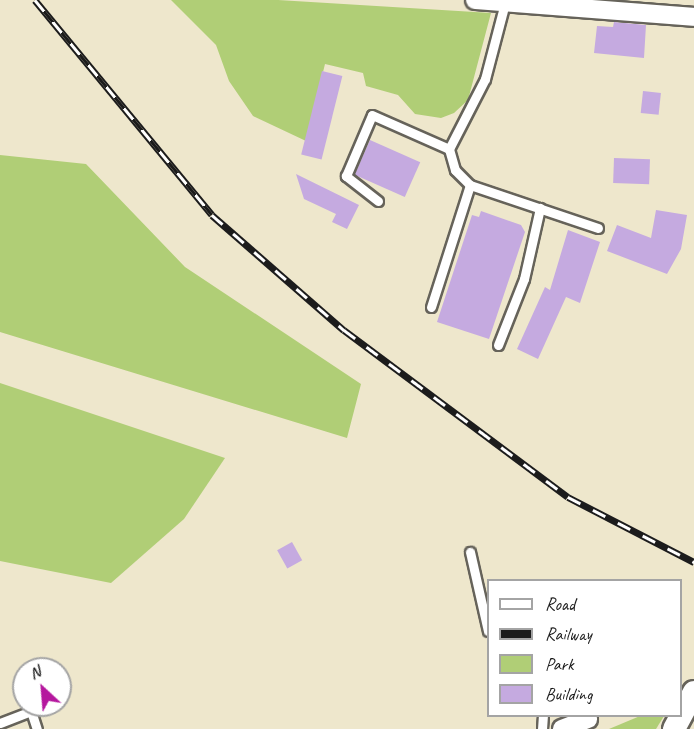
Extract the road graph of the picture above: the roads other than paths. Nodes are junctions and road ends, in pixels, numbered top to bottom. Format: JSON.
{"nodes":[{"id":1,"x":475,"y":0,"type":"edge"},
{"id":2,"x":506,"y":3,"type":"junction"},
{"id":3,"x":621,"y":5,"type":"edge"},
{"id":4,"x":694,"y":17,"type":"edge"},
{"id":5,"x":449,"y":149,"type":"junction"},
{"id":6,"x":470,"y":185,"type":"junction"},
{"id":7,"x":378,"y":201,"type":"dead end"},
{"id":8,"x":540,"y":208,"type":"junction"},
{"id":9,"x":598,"y":228,"type":"dead end"},
{"id":10,"x":430,"y":307,"type":"dead end"},
{"id":11,"x":498,"y":345,"type":"dead end"},
{"id":12,"x":470,"y":552,"type":"dead end"},
{"id":13,"x":487,"y":623,"type":"edge"},
{"id":14,"x":694,"y":692,"type":"edge"},
{"id":15,"x":682,"y":714,"type":"edge"},
{"id":16,"x":588,"y":719,"type":"dead end"},
{"id":17,"x":0,"y":723,"type":"edge"},
{"id":18,"x":37,"y":729,"type":"edge"},
{"id":19,"x":562,"y":729,"type":"edge"}],
"edges":[{"from":1,"to":2,"type":"street"},
{"from":2,"to":3,"type":"street"},
{"from":2,"to":5,"type":"lane"},
{"from":3,"to":4,"type":"street"},
{"from":5,"to":6,"type":"lane"},
{"from":5,"to":7,"type":"lane"},
{"from":6,"to":8,"type":"lane"},
{"from":6,"to":10,"type":"lane"},
{"from":8,"to":9,"type":"lane"},
{"from":8,"to":11,"type":"lane"},
{"from":12,"to":13,"type":"lane"},
{"from":14,"to":15,"type":"street"},
{"from":16,"to":19,"type":"street"},
{"from":17,"to":18,"type":"lane"}]}
